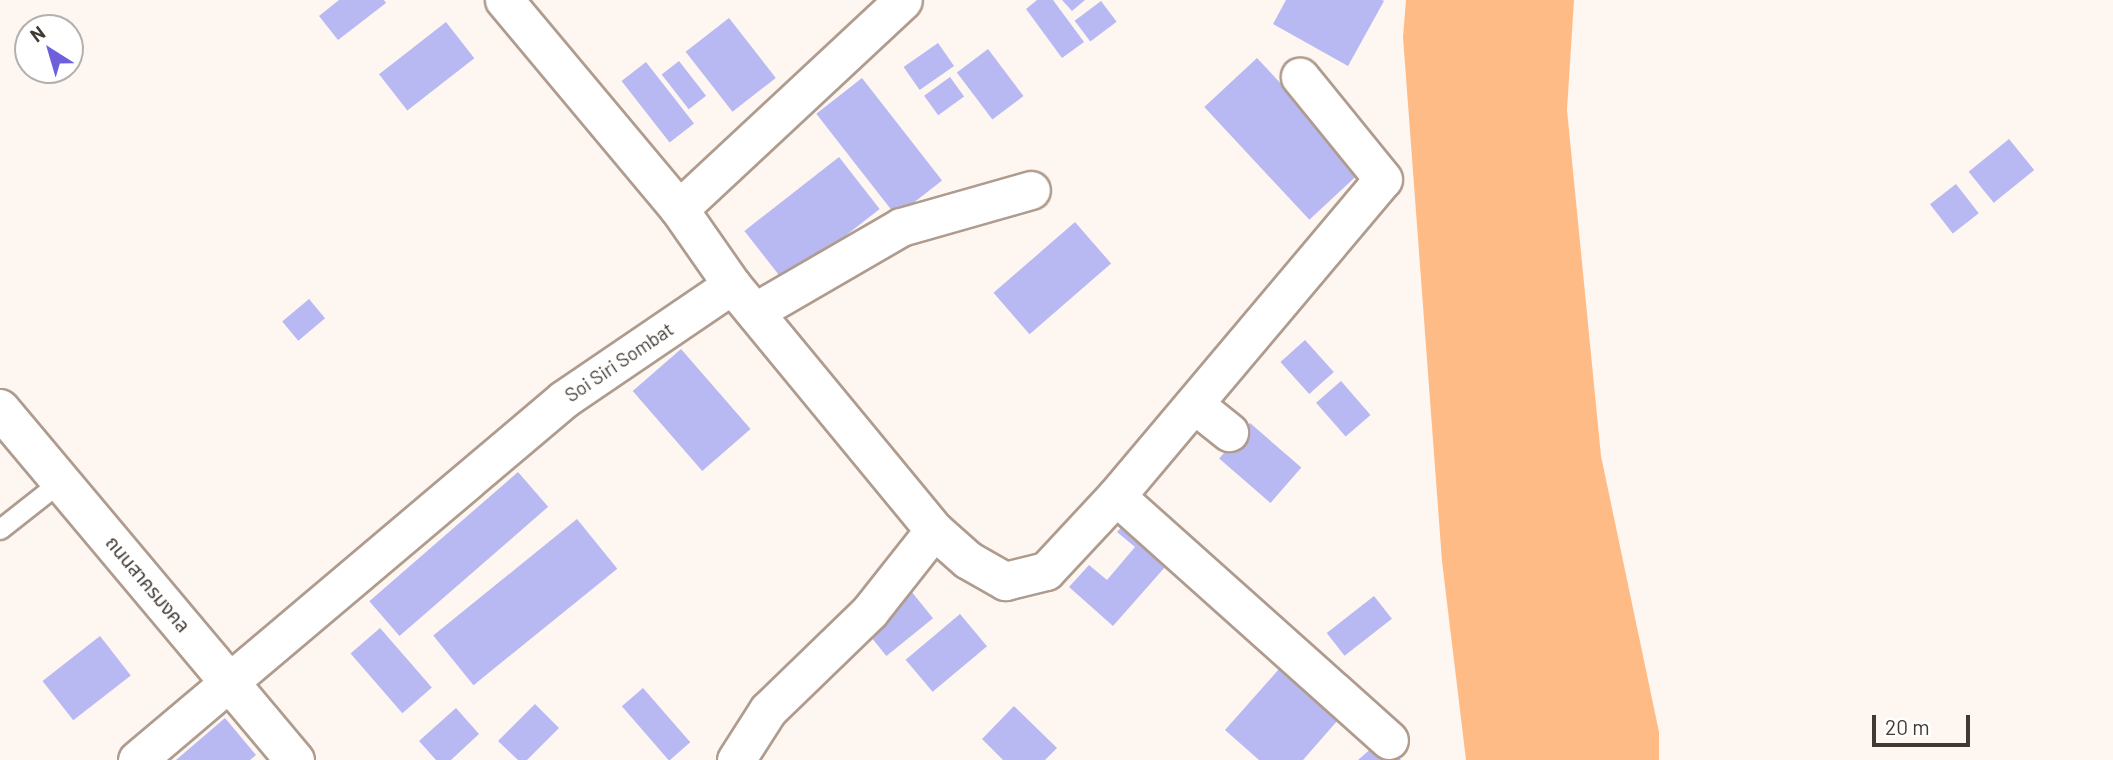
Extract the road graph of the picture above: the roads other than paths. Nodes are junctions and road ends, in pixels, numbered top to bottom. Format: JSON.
{"nodes":[{"id":1,"x":504,"y":0,"type":"edge"},
{"id":2,"x":903,"y":0,"type":"edge"},
{"id":3,"x":1300,"y":77,"type":"dead end"},
{"id":4,"x":1031,"y":190,"type":"dead end"},
{"id":5,"x":679,"y":209,"type":"junction"},
{"id":6,"x":744,"y":298,"type":"junction"},
{"id":7,"x":1194,"y":404,"type":"junction"},
{"id":8,"x":0,"y":409,"type":"edge"},
{"id":9,"x":1229,"y":432,"type":"dead end"},
{"id":10,"x":61,"y":481,"type":"junction"},
{"id":11,"x":1116,"y":496,"type":"junction"},
{"id":12,"x":0,"y":528,"type":"edge"},
{"id":13,"x":934,"y":530,"type":"junction"},
{"id":14,"x":232,"y":683,"type":"junction"},
{"id":15,"x":1389,"y":740,"type":"dead end"},
{"id":16,"x":137,"y":760,"type":"edge"},
{"id":17,"x":295,"y":760,"type":"edge"},
{"id":18,"x":736,"y":760,"type":"edge"}],
"edges":[{"from":1,"to":5,"type":"street"},
{"from":2,"to":5,"type":"street"},
{"from":3,"to":7,"type":"street"},
{"from":4,"to":6,"type":"street","name":"Soi Siri Sombat"},
{"from":5,"to":6,"type":"street"},
{"from":6,"to":13,"type":"street"},
{"from":6,"to":14,"type":"street","name":"Soi Siri Sombat"},
{"from":7,"to":9,"type":"street"},
{"from":7,"to":11,"type":"street"},
{"from":8,"to":10,"type":"street","name":"ถนนสาครมงคล"},
{"from":10,"to":12,"type":"lane"},
{"from":10,"to":14,"type":"street","name":"ถนนสาครมงคล"},
{"from":11,"to":13,"type":"street"},
{"from":11,"to":15,"type":"street"},
{"from":13,"to":18,"type":"street"},
{"from":14,"to":16,"type":"street","name":"Soi Siri Sombat"},
{"from":14,"to":17,"type":"street","name":"ถนนสาครมงคล"}]}
